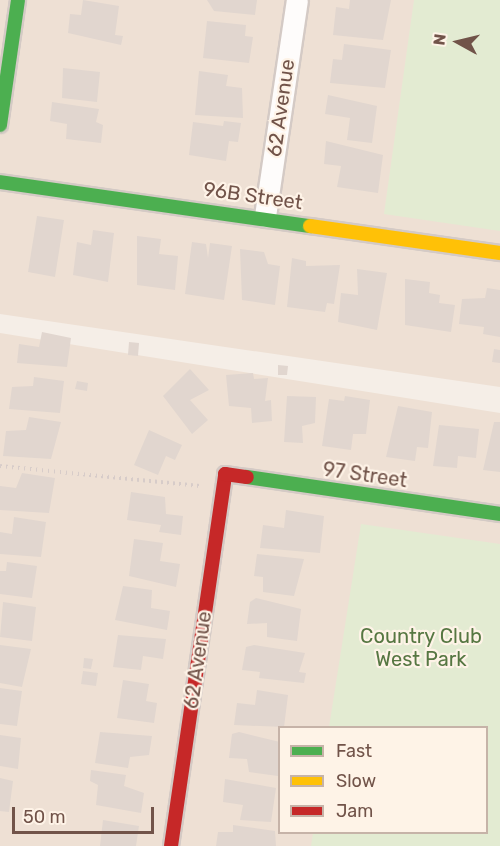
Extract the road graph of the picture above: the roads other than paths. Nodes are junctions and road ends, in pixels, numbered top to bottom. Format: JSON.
{"nodes":[{"id":1,"x":18,"y":0,"type":"edge"},
{"id":2,"x":297,"y":0,"type":"edge"},
{"id":3,"x":0,"y":125,"type":"edge"},
{"id":4,"x":0,"y":182,"type":"edge"},
{"id":5,"x":265,"y":216,"type":"junction"},
{"id":6,"x":500,"y":253,"type":"edge"},
{"id":7,"x":225,"y":474,"type":"joint"},
{"id":8,"x":500,"y":514,"type":"edge"},
{"id":9,"x":171,"y":846,"type":"edge"}],
"edges":[{"from":1,"to":3,"type":"street"},
{"from":2,"to":5,"type":"street","name":"62 Avenue"},
{"from":4,"to":5,"type":"street","name":"96B Street"},
{"from":5,"to":6,"type":"street","name":"96B Street"},
{"from":7,"to":8,"type":"street","name":"97 Street"},
{"from":7,"to":9,"type":"street","name":"62 Avenue"}]}
